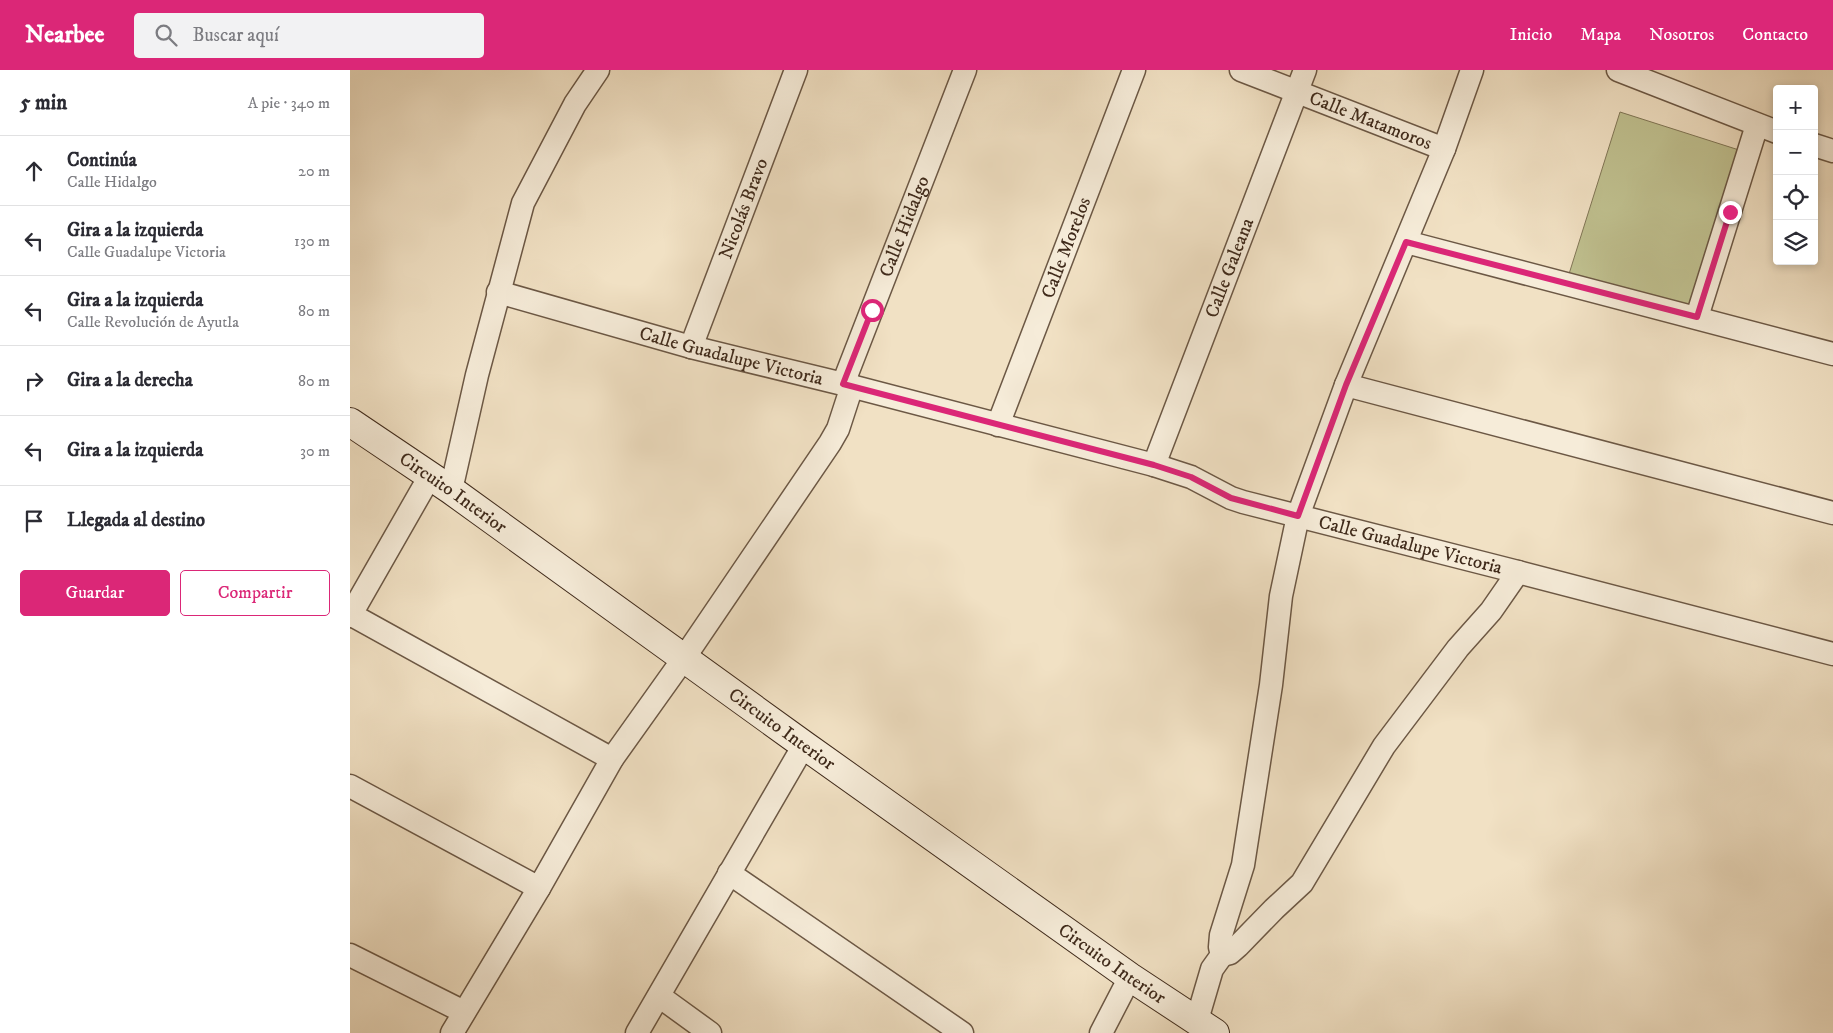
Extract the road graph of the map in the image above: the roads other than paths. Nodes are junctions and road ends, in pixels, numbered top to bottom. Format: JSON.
{"nodes":[{"id":1,"x":598,"y":70,"type":"edge"},
{"id":2,"x":796,"y":70,"type":"edge"},
{"id":3,"x":965,"y":70,"type":"edge"},
{"id":4,"x":1134,"y":70,"type":"edge"},
{"id":5,"x":1241,"y":70,"type":"edge"},
{"id":6,"x":1305,"y":70,"type":"edge"},
{"id":7,"x":1472,"y":70,"type":"edge"},
{"id":8,"x":1618,"y":70,"type":"edge"},
{"id":9,"x":1296,"y":92,"type":"junction"},
{"id":10,"x":1767,"y":128,"type":"edge"},
{"id":11,"x":1818,"y":146,"type":"edge"},
{"id":12,"x":1444,"y":149,"type":"junction"},
{"id":13,"x":1833,"y":152,"type":"edge"},
{"id":14,"x":1406,"y":242,"type":"junction"},
{"id":15,"x":498,"y":292,"type":"junction"},
{"id":16,"x":1697,"y":317,"type":"junction"},
{"id":17,"x":691,"y":347,"type":"junction"},
{"id":18,"x":1833,"y":354,"type":"edge"},
{"id":19,"x":847,"y":385,"type":"junction"},
{"id":20,"x":1346,"y":385,"type":"junction"},
{"id":21,"x":350,"y":422,"type":"edge"},
{"id":22,"x":998,"y":426,"type":"junction"},
{"id":23,"x":1154,"y":465,"type":"junction"},
{"id":24,"x":441,"y":483,"type":"junction"},
{"id":25,"x":1833,"y":513,"type":"edge"},
{"id":26,"x":1298,"y":516,"type":"junction"},
{"id":27,"x":1518,"y":572,"type":"junction"},
{"id":28,"x":350,"y":615,"type":"edge"},
{"id":29,"x":1833,"y":654,"type":"edge"},
{"id":30,"x":684,"y":658,"type":"junction"},
{"id":31,"x":804,"y":744,"type":"junction"},
{"id":32,"x":612,"y":758,"type":"junction"},
{"id":33,"x":350,"y":786,"type":"edge"},
{"id":34,"x":729,"y":873,"type":"junction"},
{"id":35,"x":539,"y":888,"type":"junction"},
{"id":36,"x":350,"y":955,"type":"edge"},
{"id":37,"x":1222,"y":955,"type":"junction"},
{"id":38,"x":1130,"y":977,"type":"junction"},
{"id":39,"x":659,"y":996,"type":"junction"},
{"id":40,"x":464,"y":1012,"type":"junction"},
{"id":41,"x":1206,"y":1026,"type":"edge"},
{"id":42,"x":452,"y":1033,"type":"edge"},
{"id":43,"x":637,"y":1033,"type":"edge"},
{"id":44,"x":710,"y":1033,"type":"edge"},
{"id":45,"x":962,"y":1033,"type":"edge"},
{"id":46,"x":1100,"y":1033,"type":"edge"}],
"edges":[{"from":1,"to":15,"type":"street"},
{"from":2,"to":17,"type":"street","name":"Nicolás Bravo"},
{"from":3,"to":19,"type":"street","name":"Calle Hidalgo"},
{"from":4,"to":22,"type":"street","name":"Calle Morelos"},
{"from":5,"to":9,"type":"street","name":"Calle Matamoros"},
{"from":6,"to":9,"type":"street","name":"Calle Galeana"},
{"from":7,"to":12,"type":"street"},
{"from":8,"to":10,"type":"street"},
{"from":9,"to":12,"type":"street","name":"Calle Matamoros"},
{"from":9,"to":23,"type":"street","name":"Calle Galeana"},
{"from":10,"to":16,"type":"street"},
{"from":11,"to":13,"type":"street"},
{"from":12,"to":14,"type":"street"},
{"from":14,"to":16,"type":"street"},
{"from":14,"to":20,"type":"street"},
{"from":15,"to":17,"type":"street","name":"Calle Guadalupe Victoria"},
{"from":15,"to":24,"type":"street"},
{"from":16,"to":18,"type":"street"},
{"from":17,"to":19,"type":"street","name":"Calle Guadalupe Victoria"},
{"from":19,"to":22,"type":"street","name":"Calle Guadalupe Victoria"},
{"from":19,"to":30,"type":"street","name":"Calle Hidalgo"},
{"from":20,"to":25,"type":"street"},
{"from":20,"to":26,"type":"street"},
{"from":21,"to":24,"type":"main road","name":"Circuito Interior"},
{"from":22,"to":23,"type":"street","name":"Calle Guadalupe Victoria"},
{"from":23,"to":26,"type":"street","name":"Calle Guadalupe Victoria"},
{"from":24,"to":28,"type":"street"},
{"from":24,"to":30,"type":"main road","name":"Circuito Interior"},
{"from":26,"to":27,"type":"street","name":"Calle Guadalupe Victoria"},
{"from":26,"to":37,"type":"street"},
{"from":27,"to":29,"type":"street","name":"Calle Guadalupe Victoria"},
{"from":27,"to":37,"type":"street"},
{"from":28,"to":32,"type":"street"},
{"from":30,"to":31,"type":"main road","name":"Circuito Interior"},
{"from":30,"to":32,"type":"street","name":"Calle Hidalgo"},
{"from":31,"to":34,"type":"street"},
{"from":31,"to":38,"type":"main road","name":"Circuito Interior"},
{"from":32,"to":35,"type":"street","name":"Calle Hidalgo"},
{"from":33,"to":35,"type":"street"},
{"from":34,"to":39,"type":"street"},
{"from":34,"to":45,"type":"street"},
{"from":35,"to":40,"type":"street","name":"Calle Hidalgo"},
{"from":36,"to":40,"type":"street"},
{"from":37,"to":41,"type":"street"},
{"from":38,"to":41,"type":"main road","name":"Circuito Interior"},
{"from":38,"to":46,"type":"street"},
{"from":39,"to":43,"type":"street"},
{"from":39,"to":44,"type":"street"},
{"from":40,"to":42,"type":"street","name":"Calle Hidalgo"}]}
